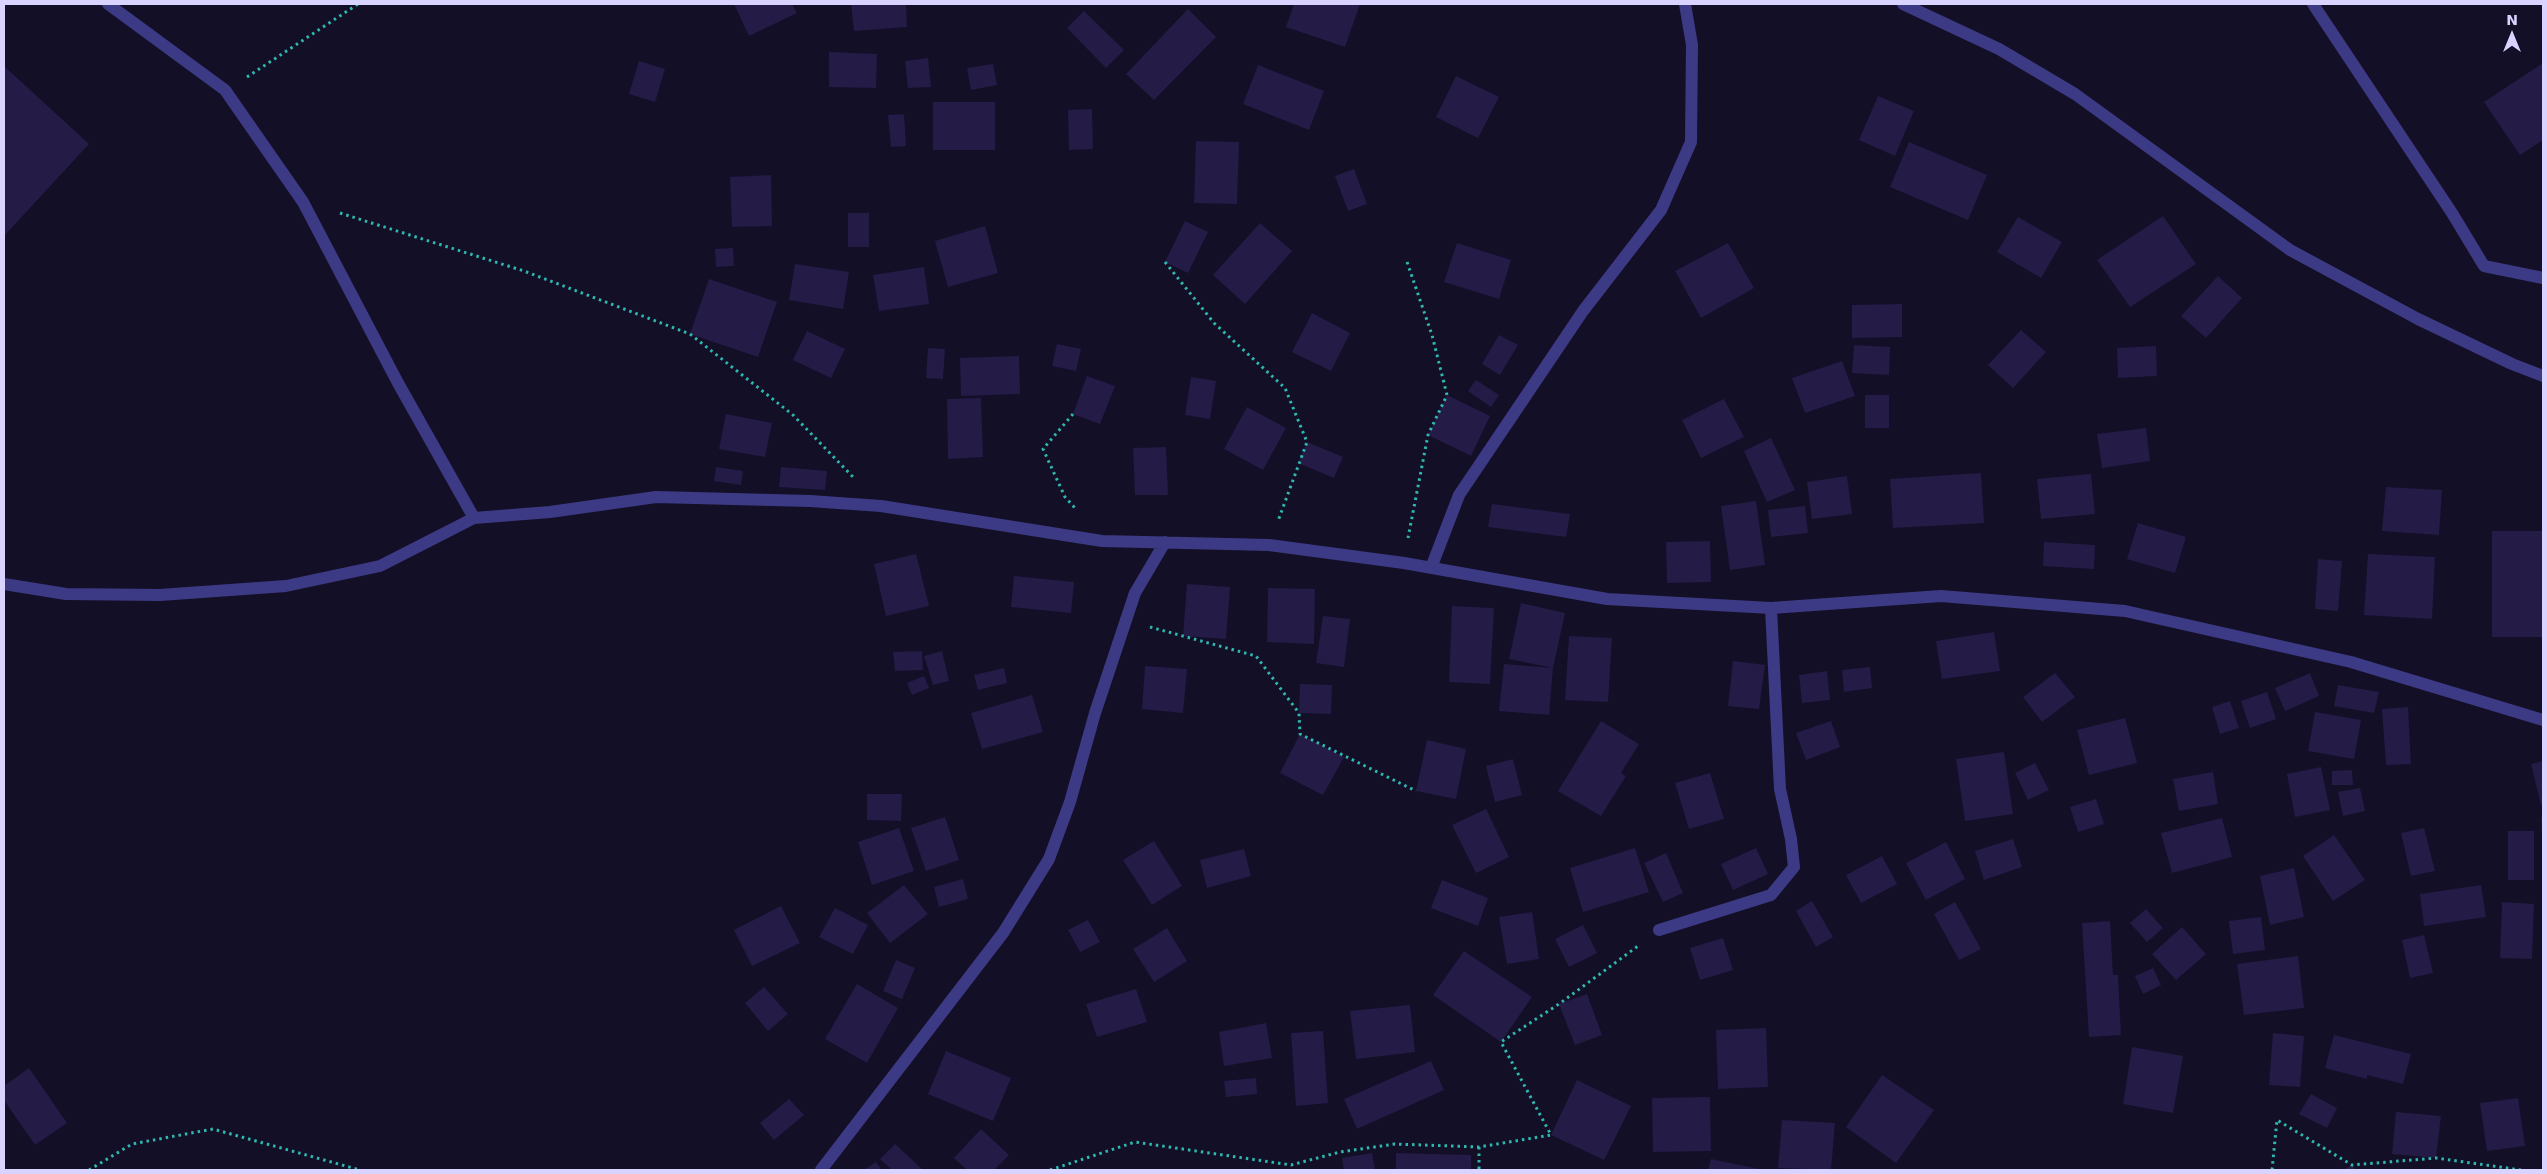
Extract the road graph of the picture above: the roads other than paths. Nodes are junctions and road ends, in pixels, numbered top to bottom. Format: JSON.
{"nodes":[{"id":1,"x":108,"y":4,"type":"edge"},
{"id":2,"x":1685,"y":4,"type":"edge"},
{"id":3,"x":1903,"y":4,"type":"edge"},
{"id":4,"x":2313,"y":4,"type":"edge"},
{"id":5,"x":2543,"y":278,"type":"edge"},
{"id":6,"x":2543,"y":376,"type":"edge"},
{"id":7,"x":474,"y":518,"type":"junction"},
{"id":8,"x":1165,"y":542,"type":"junction"},
{"id":9,"x":1431,"y":568,"type":"junction"},
{"id":10,"x":4,"y":584,"type":"edge"},
{"id":11,"x":1772,"y":608,"type":"junction"},
{"id":12,"x":2543,"y":720,"type":"edge"},
{"id":13,"x":1659,"y":930,"type":"road end"},
{"id":14,"x":821,"y":1170,"type":"edge"}],
"edges":[{"from":1,"to":7,"type":"street"},
{"from":2,"to":9,"type":"street"},
{"from":3,"to":6,"type":"street"},
{"from":4,"to":5,"type":"street"},
{"from":7,"to":8,"type":"street"},
{"from":7,"to":10,"type":"street"},
{"from":8,"to":9,"type":"street"},
{"from":8,"to":14,"type":"street"},
{"from":9,"to":11,"type":"street"},
{"from":11,"to":12,"type":"street"},
{"from":11,"to":13,"type":"street"}]}
